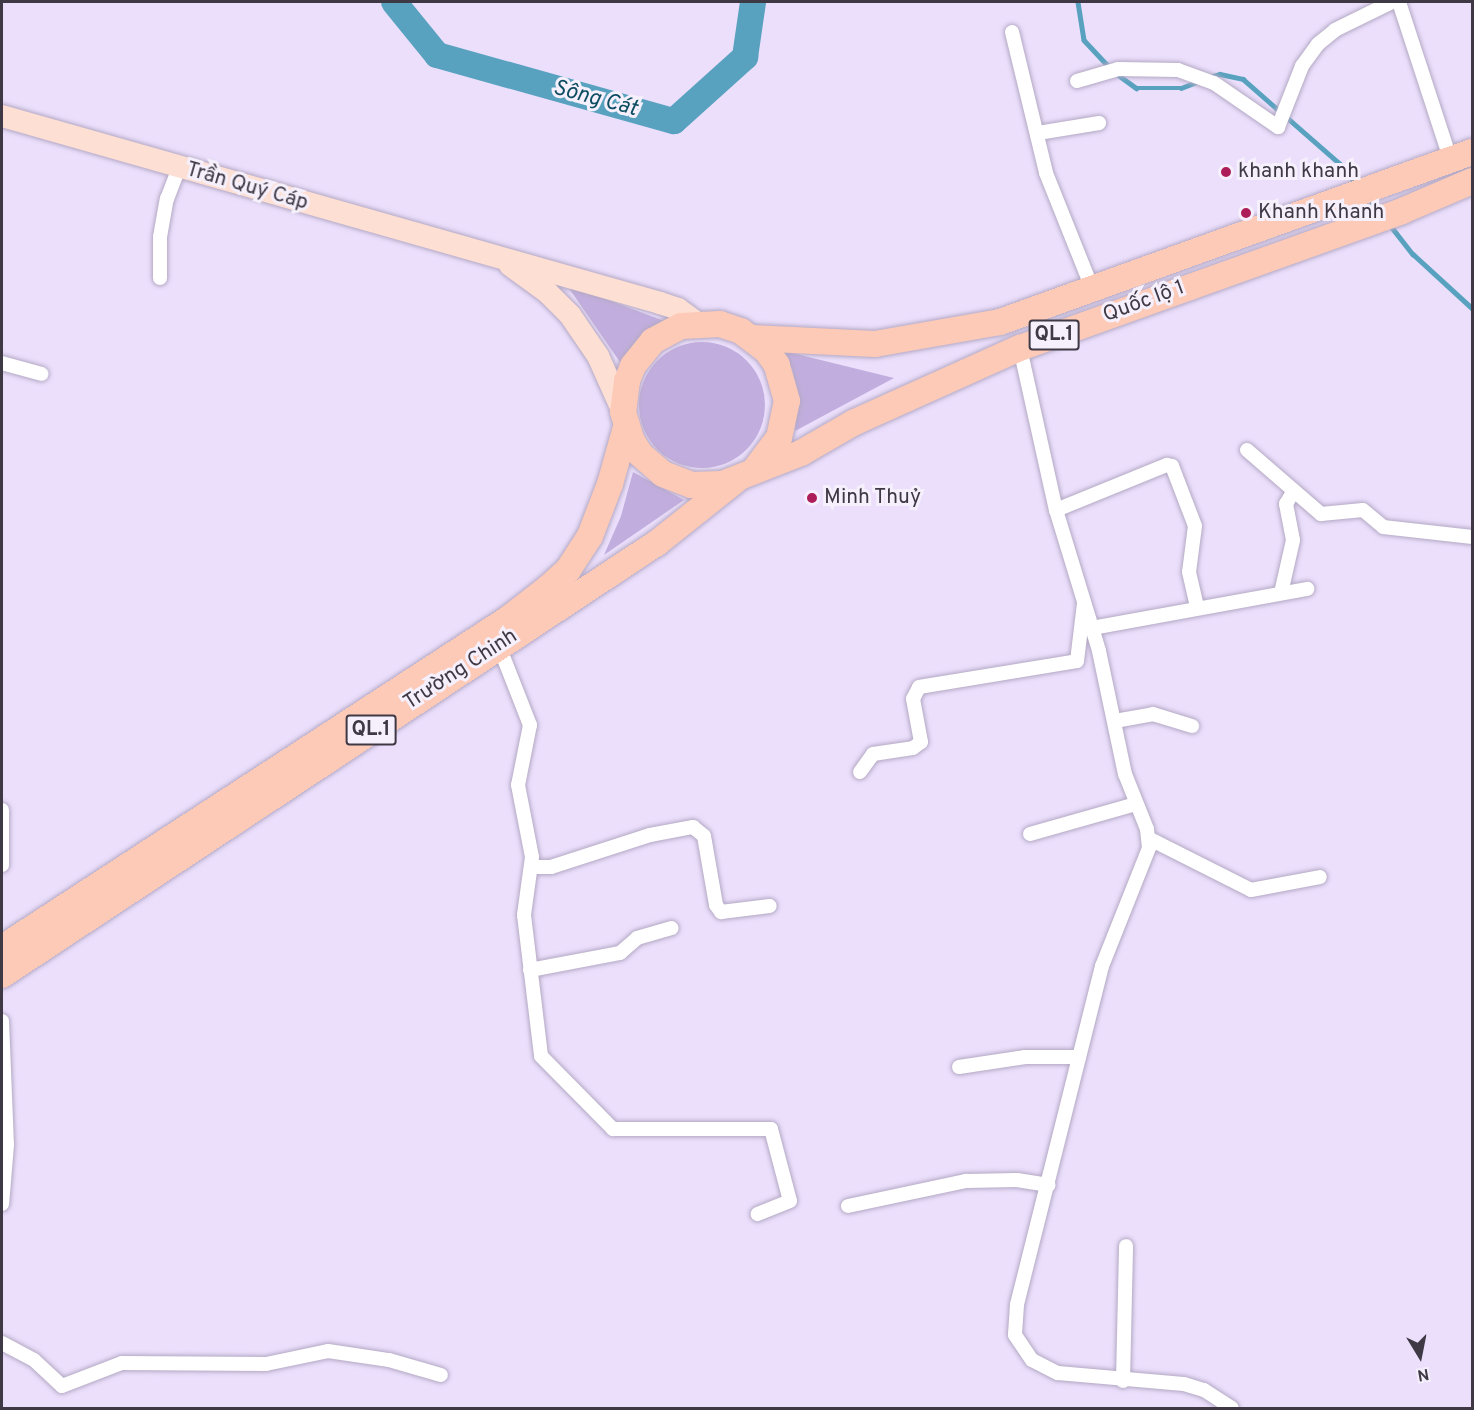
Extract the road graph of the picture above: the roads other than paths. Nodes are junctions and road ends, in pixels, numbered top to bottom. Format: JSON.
{"nodes":[{"id":1,"x":1392,"y":2,"type":"edge"},
{"id":2,"x":1399,"y":2,"type":"edge"},
{"id":3,"x":1012,"y":32,"type":"dead end"},
{"id":4,"x":1077,"y":81,"type":"dead end"},
{"id":5,"x":2,"y":116,"type":"edge"},
{"id":6,"x":1099,"y":123,"type":"dead end"},
{"id":7,"x":1038,"y":133,"type":"junction"},
{"id":8,"x":1462,"y":157,"type":"edge"},
{"id":9,"x":178,"y":168,"type":"junction"},
{"id":10,"x":1473,"y":181,"type":"edge"},
{"id":11,"x":494,"y":254,"type":"junction"},
{"id":12,"x":159,"y":278,"type":"dead end"},
{"id":13,"x":1092,"y":288,"type":"junction"},
{"id":14,"x":697,"y":323,"type":"junction"},
{"id":15,"x":752,"y":338,"type":"junction"},
{"id":16,"x":1020,"y":348,"type":"junction"},
{"id":17,"x":2,"y":363,"type":"edge"},
{"id":18,"x":42,"y":374,"type":"dead end"},
{"id":19,"x":625,"y":420,"type":"junction"},
{"id":20,"x":1247,"y":450,"type":"dead end"},
{"id":21,"x":746,"y":473,"type":"junction"},
{"id":22,"x":1293,"y":492,"type":"junction"},
{"id":23,"x":1056,"y":510,"type":"junction"},
{"id":24,"x":1473,"y":537,"type":"edge"},
{"id":25,"x":1307,"y":589,"type":"dead end"},
{"id":26,"x":1281,"y":593,"type":"junction"},
{"id":27,"x":1084,"y":602,"type":"junction"},
{"id":28,"x":1197,"y":608,"type":"junction"},
{"id":29,"x":1092,"y":628,"type":"junction"},
{"id":30,"x":499,"y":645,"type":"junction"},
{"id":31,"x":1115,"y":721,"type":"junction"},
{"id":32,"x":1192,"y":726,"type":"dead end"},
{"id":33,"x":860,"y":772,"type":"dead end"},
{"id":34,"x":1136,"y":804,"type":"junction"},
{"id":35,"x":2,"y":810,"type":"edge"},
{"id":36,"x":1030,"y":834,"type":"dead end"},
{"id":37,"x":1148,"y":838,"type":"junction"},
{"id":38,"x":2,"y":865,"type":"edge"},
{"id":39,"x":531,"y":867,"type":"junction"},
{"id":40,"x":1320,"y":877,"type":"dead end"},
{"id":41,"x":770,"y":906,"type":"dead end"},
{"id":42,"x":672,"y":928,"type":"dead end"},
{"id":43,"x":2,"y":940,"type":"edge"},
{"id":44,"x":2,"y":949,"type":"edge"},
{"id":45,"x":530,"y":970,"type":"junction"},
{"id":46,"x":2,"y":975,"type":"edge"},
{"id":47,"x":2,"y":1021,"type":"edge"},
{"id":48,"x":1079,"y":1057,"type":"junction"},
{"id":49,"x":959,"y":1067,"type":"dead end"},
{"id":50,"x":1049,"y":1185,"type":"junction"},
{"id":51,"x":2,"y":1204,"type":"edge"},
{"id":52,"x":848,"y":1206,"type":"dead end"},
{"id":53,"x":757,"y":1214,"type":"dead end"},
{"id":54,"x":1126,"y":1246,"type":"dead end"},
{"id":55,"x":2,"y":1343,"type":"edge"},
{"id":56,"x":441,"y":1375,"type":"dead end"},
{"id":57,"x":1123,"y":1380,"type":"junction"},
{"id":58,"x":1232,"y":1408,"type":"edge"}],
"edges":[{"from":1,"to":4,"type":"street"},
{"from":2,"to":8,"type":"street"},
{"from":3,"to":7,"type":"street"},
{"from":5,"to":9,"type":"main road","name":"Trần Quý Cáp"},
{"from":6,"to":7,"type":"street"},
{"from":7,"to":13,"type":"street"},
{"from":8,"to":13,"type":"highway","name":"Quốc lộ 1","number":"QL.1"},
{"from":9,"to":11,"type":"main road","name":"Trần Quý Cáp"},
{"from":9,"to":12,"type":"street"},
{"from":10,"to":16,"type":"highway","name":"Quốc lộ 1","number":"QL.1"},
{"from":11,"to":14,"type":"main road","name":"Trần Quý Cáp"},
{"from":11,"to":19,"type":"main road","name":"Trần Quý Cáp"},
{"from":13,"to":15,"type":"highway","name":"Quốc lộ 1","number":"QL.1"},
{"from":14,"to":15,"type":"highway","number":"QL.1"},
{"from":14,"to":19,"type":"highway","number":"QL.1"},
{"from":15,"to":21,"type":"highway","number":"QL.1"},
{"from":16,"to":21,"type":"highway","name":"Quốc lộ 1","number":"QL.1"},
{"from":16,"to":23,"type":"street"},
{"from":17,"to":18,"type":"street"},
{"from":19,"to":21,"type":"highway","number":"QL.1"},
{"from":19,"to":44,"type":"highway","name":"Trường Chinh","number":"QL.1"},
{"from":20,"to":22,"type":"street"},
{"from":21,"to":30,"type":"highway","name":"Trường Chinh","number":"QL.1"},
{"from":22,"to":24,"type":"street"},
{"from":22,"to":26,"type":"street"},
{"from":23,"to":27,"type":"street"},
{"from":23,"to":28,"type":"street"},
{"from":25,"to":26,"type":"street"},
{"from":26,"to":28,"type":"street"},
{"from":27,"to":29,"type":"street"},
{"from":27,"to":33,"type":"street"},
{"from":28,"to":29,"type":"street"},
{"from":29,"to":31,"type":"street"},
{"from":30,"to":39,"type":"street"},
{"from":30,"to":46,"type":"highway","name":"Trường Chinh","number":"QL.1"},
{"from":31,"to":32,"type":"street"},
{"from":31,"to":34,"type":"street"},
{"from":34,"to":36,"type":"street"},
{"from":34,"to":37,"type":"street"},
{"from":35,"to":38,"type":"street"},
{"from":37,"to":40,"type":"street"},
{"from":37,"to":48,"type":"street"},
{"from":39,"to":41,"type":"street"},
{"from":39,"to":45,"type":"street"},
{"from":42,"to":45,"type":"street"},
{"from":43,"to":44,"type":"street"},
{"from":45,"to":53,"type":"street"},
{"from":47,"to":51,"type":"street"},
{"from":48,"to":49,"type":"street"},
{"from":48,"to":50,"type":"street"},
{"from":50,"to":52,"type":"street"},
{"from":50,"to":57,"type":"street"},
{"from":54,"to":57,"type":"street"},
{"from":55,"to":56,"type":"street"},
{"from":57,"to":58,"type":"street"}]}
